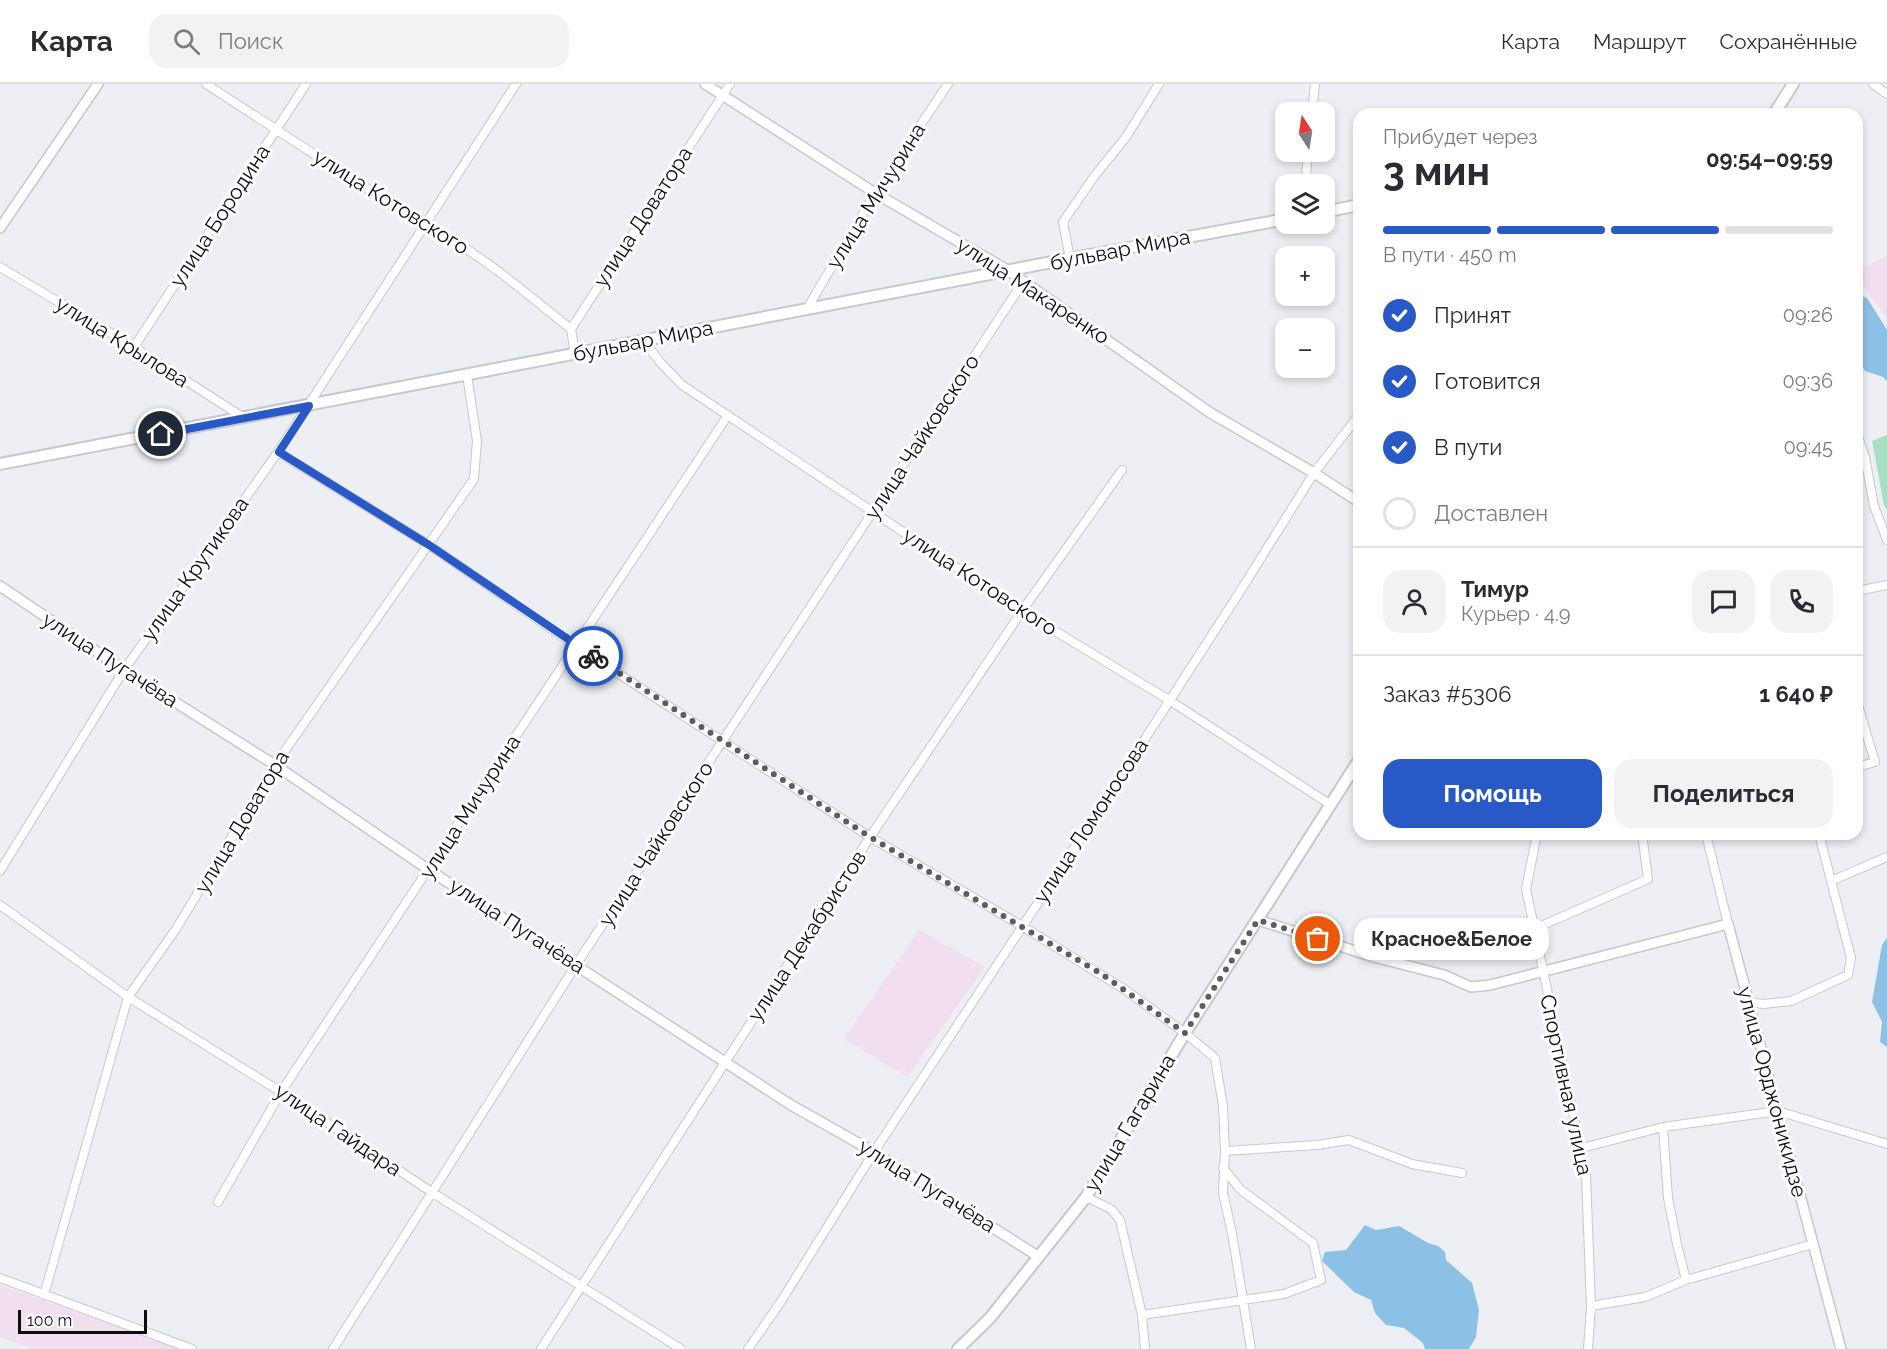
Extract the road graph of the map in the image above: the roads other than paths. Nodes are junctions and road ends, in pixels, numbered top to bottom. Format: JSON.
{"nodes":[{"id":1,"x":98,"y":84,"type":"edge"},
{"id":2,"x":206,"y":84,"type":"edge"},
{"id":3,"x":306,"y":84,"type":"edge"},
{"id":4,"x":516,"y":84,"type":"edge"},
{"id":5,"x":705,"y":84,"type":"edge"},
{"id":6,"x":730,"y":84,"type":"edge"},
{"id":7,"x":948,"y":84,"type":"edge"},
{"id":8,"x":1159,"y":84,"type":"edge"},
{"id":9,"x":1315,"y":84,"type":"edge"},
{"id":10,"x":1793,"y":84,"type":"edge"},
{"id":11,"x":1873,"y":84,"type":"edge"},
{"id":12,"x":1886,"y":92,"type":"edge"},
{"id":13,"x":722,"y":95,"type":"junction"},
{"id":14,"x":1313,"y":102,"type":"edge"},
{"id":15,"x":1778,"y":108,"type":"edge"},
{"id":16,"x":277,"y":130,"type":"junction"},
{"id":17,"x":875,"y":193,"type":"junction"},
{"id":18,"x":1353,"y":206,"type":"edge"},
{"id":19,"x":1335,"y":210,"type":"edge"},
{"id":20,"x":1275,"y":221,"type":"edge"},
{"id":21,"x":425,"y":226,"type":"junction"},
{"id":22,"x":0,"y":228,"type":"edge"},
{"id":23,"x":1070,"y":259,"type":"junction"},
{"id":24,"x":0,"y":267,"type":"edge"},
{"id":25,"x":1009,"y":271,"type":"junction"},
{"id":26,"x":1023,"y":282,"type":"junction"},
{"id":27,"x":807,"y":309,"type":"junction"},
{"id":28,"x":570,"y":329,"type":"junction"},
{"id":29,"x":644,"y":340,"type":"junction"},
{"id":30,"x":134,"y":347,"type":"junction"},
{"id":31,"x":576,"y":354,"type":"junction"},
{"id":32,"x":467,"y":375,"type":"junction"},
{"id":33,"x":309,"y":406,"type":"junction"},
{"id":34,"x":728,"y":415,"type":"junction"},
{"id":35,"x":244,"y":418,"type":"junction"},
{"id":36,"x":1353,"y":423,"type":"edge"},
{"id":37,"x":1863,"y":451,"type":"edge"},
{"id":38,"x":279,"y":452,"type":"junction"},
{"id":39,"x":0,"y":464,"type":"edge"},
{"id":40,"x":1122,"y":470,"type":"dead end"},
{"id":41,"x":1314,"y":473,"type":"junction"},
{"id":42,"x":1353,"y":498,"type":"edge"},
{"id":43,"x":873,"y":512,"type":"junction"},
{"id":44,"x":1887,"y":540,"type":"edge"},
{"id":45,"x":429,"y":545,"type":"junction"},
{"id":46,"x":1887,"y":585,"type":"edge"},
{"id":47,"x":0,"y":586,"type":"edge"},
{"id":48,"x":1863,"y":590,"type":"edge"},
{"id":49,"x":1022,"y":611,"type":"junction"},
{"id":50,"x":576,"y":646,"type":"junction"},
{"id":51,"x":124,"y":670,"type":"junction"},
{"id":52,"x":1169,"y":700,"type":"junction"},
{"id":53,"x":1863,"y":722,"type":"edge"},
{"id":54,"x":723,"y":741,"type":"junction"},
{"id":55,"x":274,"y":765,"type":"junction"},
{"id":56,"x":1863,"y":765,"type":"edge"},
{"id":57,"x":1353,"y":770,"type":"edge"},
{"id":58,"x":1331,"y":805,"type":"junction"},
{"id":59,"x":870,"y":837,"type":"junction"},
{"id":60,"x":1536,"y":840,"type":"edge"},
{"id":61,"x":1643,"y":840,"type":"edge"},
{"id":62,"x":1707,"y":840,"type":"edge"},
{"id":63,"x":1821,"y":840,"type":"edge"},
{"id":64,"x":1887,"y":857,"type":"edge"},
{"id":65,"x":429,"y":870,"type":"junction"},
{"id":66,"x":0,"y":871,"type":"edge"},
{"id":67,"x":1831,"y":881,"type":"junction"},
{"id":68,"x":0,"y":905,"type":"edge"},
{"id":69,"x":1258,"y":920,"type":"junction"},
{"id":70,"x":1728,"y":924,"type":"junction"},
{"id":71,"x":1022,"y":926,"type":"junction"},
{"id":72,"x":1534,"y":929,"type":"junction"},
{"id":73,"x":576,"y":965,"type":"junction"},
{"id":74,"x":1543,"y":972,"type":"junction"},
{"id":75,"x":128,"y":997,"type":"junction"},
{"id":76,"x":1748,"y":1002,"type":"junction"},
{"id":77,"x":1185,"y":1033,"type":"junction"},
{"id":78,"x":726,"y":1062,"type":"junction"},
{"id":79,"x":281,"y":1092,"type":"junction"},
{"id":80,"x":1778,"y":1111,"type":"junction"},
{"id":81,"x":1663,"y":1127,"type":"junction"},
{"id":82,"x":1887,"y":1144,"type":"edge"},
{"id":83,"x":1582,"y":1148,"type":"junction"},
{"id":84,"x":1225,"y":1150,"type":"junction"},
{"id":85,"x":874,"y":1152,"type":"junction"},
{"id":86,"x":1223,"y":1168,"type":"junction"},
{"id":87,"x":1462,"y":1173,"type":"dead end"},
{"id":88,"x":433,"y":1193,"type":"junction"},
{"id":89,"x":1086,"y":1197,"type":"junction"},
{"id":90,"x":218,"y":1202,"type":"dead end"},
{"id":91,"x":1813,"y":1244,"type":"junction"},
{"id":92,"x":1039,"y":1257,"type":"junction"},
{"id":93,"x":0,"y":1278,"type":"edge"},
{"id":94,"x":1686,"y":1281,"type":"junction"},
{"id":95,"x":582,"y":1286,"type":"junction"},
{"id":96,"x":44,"y":1295,"type":"junction"},
{"id":97,"x":1244,"y":1298,"type":"junction"},
{"id":98,"x":1591,"y":1306,"type":"junction"},
{"id":99,"x":1142,"y":1315,"type":"junction"},
{"id":100,"x":192,"y":1349,"type":"edge"},
{"id":101,"x":333,"y":1349,"type":"edge"},
{"id":102,"x":541,"y":1349,"type":"edge"},
{"id":103,"x":681,"y":1349,"type":"edge"},
{"id":104,"x":748,"y":1349,"type":"edge"},
{"id":105,"x":958,"y":1349,"type":"edge"},
{"id":106,"x":1145,"y":1349,"type":"edge"},
{"id":107,"x":1251,"y":1349,"type":"edge"},
{"id":108,"x":1588,"y":1349,"type":"edge"},
{"id":109,"x":1841,"y":1349,"type":"edge"}],
"edges":[{"from":1,"to":22,"type":"street"},
{"from":2,"to":16,"type":"street","name":"улица Котовского"},
{"from":3,"to":16,"type":"street","name":"улица Бородина"},
{"from":4,"to":21,"type":"street"},
{"from":5,"to":13,"type":"street","name":"улица Макаренко"},
{"from":6,"to":13,"type":"street","name":"улица Доватора"},
{"from":7,"to":17,"type":"street","name":"улица Мичурина"},
{"from":8,"to":23,"type":"street"},
{"from":9,"to":14,"type":"street"},
{"from":10,"to":15,"type":"main road"},
{"from":11,"to":12,"type":"street"},
{"from":13,"to":17,"type":"street","name":"улица Макаренко"},
{"from":13,"to":28,"type":"street","name":"улица Доватора"},
{"from":16,"to":21,"type":"street","name":"улица Котовского"},
{"from":16,"to":30,"type":"street","name":"улица Бородина"},
{"from":17,"to":25,"type":"street","name":"улица Макаренко"},
{"from":17,"to":27,"type":"street","name":"улица Мичурина"},
{"from":18,"to":19,"type":"main road"},
{"from":20,"to":23,"type":"main road","name":"бульвар Мира"},
{"from":21,"to":28,"type":"street","name":"улица Котовского"},
{"from":21,"to":33,"type":"street"},
{"from":23,"to":25,"type":"main road","name":"бульвар Мира"},
{"from":24,"to":30,"type":"street","name":"улица Крылова"},
{"from":25,"to":26,"type":"street","name":"улица Макаренко"},
{"from":25,"to":27,"type":"main road","name":"бульвар Мира"},
{"from":26,"to":41,"type":"street","name":"улица Макаренко"},
{"from":26,"to":43,"type":"street","name":"улица Чайковского"},
{"from":27,"to":29,"type":"main road","name":"бульвар Мира"},
{"from":28,"to":31,"type":"street"},
{"from":29,"to":31,"type":"main road","name":"бульвар Мира"},
{"from":29,"to":34,"type":"street","name":"улица Котовского"},
{"from":30,"to":35,"type":"street","name":"улица Крылова"},
{"from":31,"to":32,"type":"main road","name":"бульвар Мира"},
{"from":32,"to":33,"type":"main road","name":"бульвар Мира"},
{"from":32,"to":45,"type":"street","name":"улица Доватора"},
{"from":33,"to":35,"type":"main road","name":"бульвар Мира"},
{"from":33,"to":38,"type":"street"},
{"from":34,"to":43,"type":"street","name":"улица Котовского"},
{"from":34,"to":50,"type":"street","name":"улица Мичурина"},
{"from":35,"to":39,"type":"main road","name":"бульвар Мира"},
{"from":36,"to":41,"type":"street","name":"улица Ломоносова"},
{"from":37,"to":44,"type":"street"},
{"from":38,"to":45,"type":"street"},
{"from":38,"to":51,"type":"street","name":"улица Крутикова"},
{"from":40,"to":49,"type":"street","name":"улица Декабристов"},
{"from":41,"to":42,"type":"street","name":"улица Макаренко"},
{"from":41,"to":52,"type":"street","name":"улица Ломоносова"},
{"from":43,"to":49,"type":"street","name":"улица Котовского"},
{"from":43,"to":54,"type":"street","name":"улица Чайковского"},
{"from":45,"to":50,"type":"street"},
{"from":45,"to":55,"type":"street","name":"улица Доватора"},
{"from":46,"to":48,"type":"street"},
{"from":47,"to":51,"type":"street","name":"улица Пугачёва"},
{"from":49,"to":52,"type":"street","name":"улица Котовского"},
{"from":49,"to":59,"type":"street","name":"улица Декабристов"},
{"from":50,"to":54,"type":"street"},
{"from":50,"to":65,"type":"street","name":"улица Мичурина"},
{"from":51,"to":55,"type":"street","name":"улица Пугачёва"},
{"from":51,"to":66,"type":"street","name":"улица Крутикова"},
{"from":52,"to":58,"type":"street","name":"улица Котовского"},
{"from":52,"to":71,"type":"street","name":"улица Ломоносова"},
{"from":53,"to":56,"type":"street"},
{"from":54,"to":59,"type":"street"},
{"from":54,"to":73,"type":"street","name":"улица Чайковского"},
{"from":55,"to":65,"type":"street","name":"улица Пугачёва"},
{"from":55,"to":75,"type":"street","name":"улица Доватора"},
{"from":57,"to":58,"type":"main road","name":"улица Гагарина"},
{"from":58,"to":69,"type":"main road","name":"улица Гагарина"},
{"from":59,"to":71,"type":"street"},
{"from":59,"to":78,"type":"street","name":"улица Декабристов"},
{"from":60,"to":72,"type":"street","name":"Спортивная улица"},
{"from":61,"to":72,"type":"street"},
{"from":62,"to":70,"type":"street","name":"улица Орджоникидзе"},
{"from":63,"to":67,"type":"street"},
{"from":64,"to":67,"type":"street"},
{"from":65,"to":73,"type":"street","name":"улица Пугачёва"},
{"from":65,"to":79,"type":"street","name":"улица Мичурина"},
{"from":67,"to":76,"type":"street"},
{"from":68,"to":75,"type":"street","name":"улица Гайдара"},
{"from":69,"to":74,"type":"street"},
{"from":69,"to":77,"type":"main road","name":"улица Гагарина"},
{"from":70,"to":74,"type":"street"},
{"from":70,"to":76,"type":"street","name":"улица Орджоникидзе"},
{"from":71,"to":77,"type":"street"},
{"from":71,"to":85,"type":"street","name":"улица Ломоносова"},
{"from":72,"to":74,"type":"street","name":"Спортивная улица"},
{"from":73,"to":78,"type":"street","name":"улица Пугачёва"},
{"from":73,"to":88,"type":"street","name":"улица Чайковского"},
{"from":74,"to":83,"type":"street","name":"Спортивная улица"},
{"from":75,"to":79,"type":"street","name":"улица Гайдара"},
{"from":75,"to":96,"type":"street","name":"улица Доватора"},
{"from":76,"to":80,"type":"street","name":"улица Орджоникидзе"},
{"from":77,"to":84,"type":"street"},
{"from":77,"to":89,"type":"main road","name":"улица Гагарина"},
{"from":78,"to":85,"type":"street","name":"улица Пугачёва"},
{"from":78,"to":95,"type":"street","name":"улица Декабристов"},
{"from":79,"to":88,"type":"street","name":"улица Гайдара"},
{"from":79,"to":90,"type":"street","name":"улица Мичурина"},
{"from":80,"to":81,"type":"street"},
{"from":80,"to":82,"type":"street"},
{"from":80,"to":91,"type":"street","name":"улица Орджоникидзе"},
{"from":81,"to":83,"type":"street"},
{"from":81,"to":94,"type":"street"},
{"from":83,"to":98,"type":"street","name":"Спортивная улица"},
{"from":84,"to":86,"type":"street"},
{"from":84,"to":87,"type":"street"},
{"from":85,"to":92,"type":"street","name":"улица Пугачёва"},
{"from":85,"to":104,"type":"street","name":"улица Ломоносова"},
{"from":86,"to":97,"type":"street"},
{"from":86,"to":97,"type":"street"},
{"from":88,"to":95,"type":"street","name":"улица Гайдара"},
{"from":88,"to":101,"type":"street","name":"улица Чайковского"},
{"from":89,"to":92,"type":"main road","name":"улица Гагарина"},
{"from":89,"to":99,"type":"street"},
{"from":91,"to":94,"type":"street"},
{"from":91,"to":109,"type":"street","name":"улица Орджоникидзе"},
{"from":92,"to":105,"type":"main road","name":"улица Гагарина"},
{"from":93,"to":96,"type":"street"},
{"from":94,"to":98,"type":"street"},
{"from":95,"to":102,"type":"street","name":"улица Декабристов"},
{"from":95,"to":103,"type":"street","name":"улица Гайдара"},
{"from":96,"to":100,"type":"street"},
{"from":97,"to":99,"type":"street"},
{"from":97,"to":107,"type":"street"},
{"from":98,"to":108,"type":"street","name":"Спортивная улица"},
{"from":99,"to":106,"type":"street"}]}
